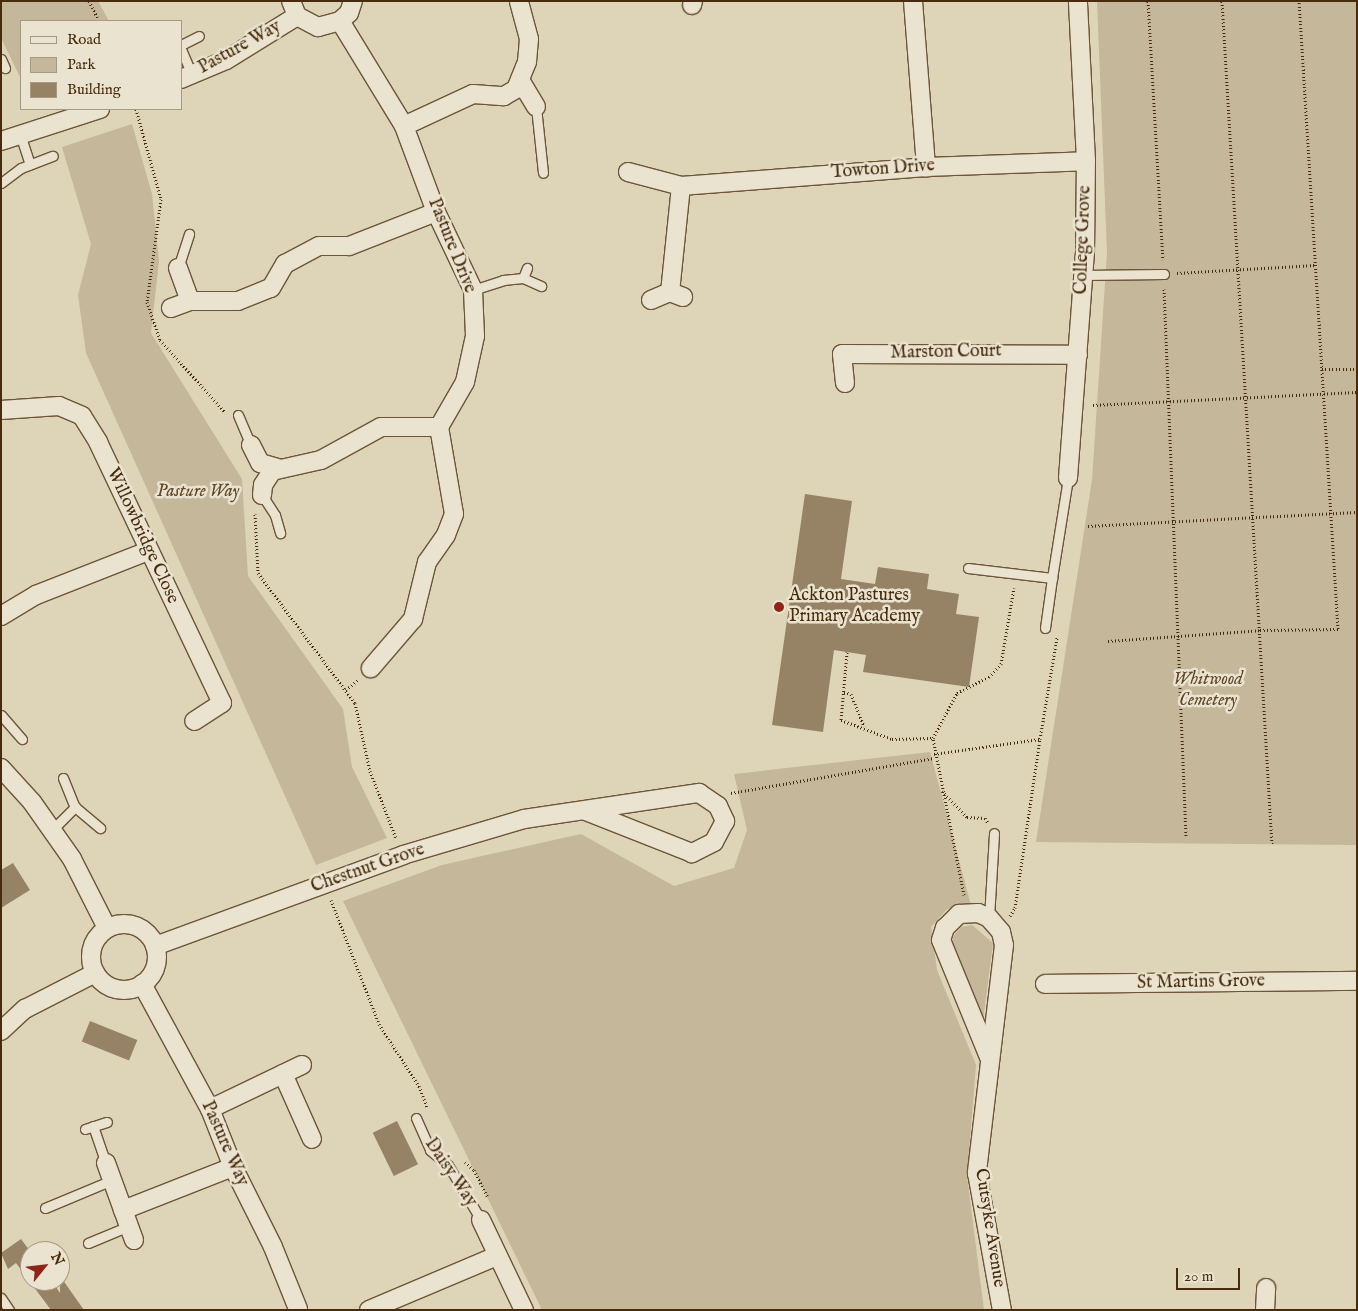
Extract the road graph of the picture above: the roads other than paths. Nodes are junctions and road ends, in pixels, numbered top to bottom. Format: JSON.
{"nodes":[{"id":1,"x":353,"y":1,"type":"edge"},
{"id":2,"x":519,"y":1,"type":"edge"},
{"id":3,"x":913,"y":1,"type":"edge"},
{"id":4,"x":1078,"y":1,"type":"edge"},
{"id":5,"x":294,"y":8,"type":"edge"},
{"id":6,"x":340,"y":22,"type":"junction"},
{"id":7,"x":199,"y":36,"type":"dead end"},
{"id":8,"x":182,"y":44,"type":"edge"},
{"id":9,"x":182,"y":54,"type":"edge"},
{"id":10,"x":1,"y":59,"type":"edge"},
{"id":11,"x":5,"y":68,"type":"dead end"},
{"id":12,"x":187,"y":77,"type":"edge"},
{"id":13,"x":520,"y":80,"type":"junction"},
{"id":14,"x":536,"y":107,"type":"joint"},
{"id":15,"x":97,"y":110,"type":"edge"},
{"id":16,"x":404,"y":126,"type":"junction"},
{"id":17,"x":20,"y":134,"type":"junction"},
{"id":18,"x":1,"y":141,"type":"edge"},
{"id":19,"x":53,"y":156,"type":"dead end"},
{"id":20,"x":1086,"y":161,"type":"junction"},
{"id":21,"x":30,"y":164,"type":"junction"},
{"id":22,"x":926,"y":167,"type":"junction"},
{"id":23,"x":543,"y":172,"type":"dead end"},
{"id":24,"x":628,"y":172,"type":"dead end"},
{"id":25,"x":1,"y":183,"type":"edge"},
{"id":26,"x":681,"y":186,"type":"junction"},
{"id":27,"x":436,"y":212,"type":"junction"},
{"id":28,"x":189,"y":234,"type":"dead end"},
{"id":29,"x":178,"y":268,"type":"joint"},
{"id":30,"x":527,"y":268,"type":"dead end"},
{"id":31,"x":1164,"y":274,"type":"road end"},
{"id":32,"x":1084,"y":275,"type":"junction"},
{"id":33,"x":523,"y":278,"type":"junction"},
{"id":34,"x":540,"y":286,"type":"dead end"},
{"id":35,"x":473,"y":290,"type":"junction"},
{"id":36,"x":651,"y":300,"type":"dead end"},
{"id":37,"x":190,"y":301,"type":"junction"},
{"id":38,"x":171,"y":308,"type":"dead end"},
{"id":39,"x":1078,"y":354,"type":"junction"},
{"id":40,"x":845,"y":383,"type":"dead end"},
{"id":41,"x":1,"y":410,"type":"edge"},
{"id":42,"x":238,"y":415,"type":"dead end"},
{"id":43,"x":439,"y":427,"type":"junction"},
{"id":44,"x":251,"y":445,"type":"joint"},
{"id":45,"x":277,"y":468,"type":"junction"},
{"id":46,"x":1068,"y":478,"type":"joint"},
{"id":47,"x":262,"y":495,"type":"joint"},
{"id":48,"x":280,"y":533,"type":"dead end"},
{"id":49,"x":148,"y":551,"type":"junction"},
{"id":50,"x":968,"y":568,"type":"dead end"},
{"id":51,"x":1052,"y":578,"type":"junction"},
{"id":52,"x":1,"y":616,"type":"edge"},
{"id":53,"x":1045,"y":628,"type":"dead end"},
{"id":54,"x":372,"y":668,"type":"dead end"},
{"id":55,"x":1,"y":715,"type":"edge"},
{"id":56,"x":194,"y":721,"type":"dead end"},
{"id":57,"x":22,"y":738,"type":"dead end"},
{"id":58,"x":1,"y":768,"type":"edge"},
{"id":59,"x":63,"y":778,"type":"dead end"},
{"id":60,"x":75,"y":808,"type":"junction"},
{"id":61,"x":586,"y":811,"type":"junction"},
{"id":62,"x":100,"y":828,"type":"dead end"},
{"id":63,"x":52,"y":830,"type":"junction"},
{"id":64,"x":994,"y":833,"type":"road end"},
{"id":65,"x":989,"y":918,"type":"junction"},
{"id":66,"x":107,"y":928,"type":"junction"},
{"id":67,"x":155,"y":946,"type":"junction"},
{"id":68,"x":95,"y":973,"type":"junction"},
{"id":69,"x":1357,"y":982,"type":"edge"},
{"id":70,"x":142,"y":984,"type":"junction"},
{"id":71,"x":1045,"y":984,"type":"dead end"},
{"id":72,"x":1,"y":1031,"type":"edge"},
{"id":73,"x":989,"y":1057,"type":"junction"},
{"id":74,"x":302,"y":1065,"type":"dead end"},
{"id":75,"x":283,"y":1074,"type":"junction"},
{"id":76,"x":210,"y":1109,"type":"junction"},
{"id":77,"x":416,"y":1118,"type":"dead end"},
{"id":78,"x":106,"y":1122,"type":"dead end"},
{"id":79,"x":312,"y":1139,"type":"dead end"},
{"id":80,"x":106,"y":1163,"type":"joint"},
{"id":81,"x":232,"y":1167,"type":"junction"},
{"id":82,"x":112,"y":1180,"type":"junction"},
{"id":83,"x":45,"y":1208,"type":"dead end"},
{"id":84,"x":123,"y":1210,"type":"junction"},
{"id":85,"x":481,"y":1220,"type":"joint"},
{"id":86,"x":132,"y":1233,"type":"joint"},
{"id":87,"x":88,"y":1243,"type":"dead end"},
{"id":88,"x":498,"y":1256,"type":"junction"},
{"id":89,"x":1266,"y":1288,"type":"dead end"},
{"id":90,"x":1,"y":1298,"type":"edge"},
{"id":91,"x":302,"y":1309,"type":"edge"},
{"id":92,"x":9,"y":1310,"type":"edge"},
{"id":93,"x":369,"y":1310,"type":"edge"},
{"id":94,"x":524,"y":1310,"type":"edge"},
{"id":95,"x":1002,"y":1310,"type":"edge"},
{"id":96,"x":1265,"y":1310,"type":"edge"}],
"edges":[{"from":1,"to":6,"type":"street"},
{"from":2,"to":13,"type":"street"},
{"from":3,"to":22,"type":"street"},
{"from":4,"to":20,"type":"street","name":"College Grove"},
{"from":5,"to":6,"type":"street"},
{"from":5,"to":12,"type":"street","name":"Pasture Way"},
{"from":6,"to":16,"type":"street","name":"Pasture Drive"},
{"from":7,"to":8,"type":"lane"},
{"from":9,"to":12,"type":"lane"},
{"from":10,"to":11,"type":"lane"},
{"from":13,"to":14,"type":"street"},
{"from":13,"to":16,"type":"street"},
{"from":14,"to":23,"type":"lane"},
{"from":15,"to":17,"type":"street"},
{"from":16,"to":27,"type":"street","name":"Pasture Drive"},
{"from":17,"to":18,"type":"street"},
{"from":17,"to":21,"type":"lane"},
{"from":19,"to":21,"type":"lane"},
{"from":20,"to":22,"type":"street","name":"Towton Drive"},
{"from":20,"to":32,"type":"street","name":"College Grove"},
{"from":21,"to":25,"type":"lane"},
{"from":22,"to":26,"type":"street","name":"Towton Drive"},
{"from":24,"to":26,"type":"street","name":"Towton Drive"},
{"from":26,"to":36,"type":"street"},
{"from":27,"to":35,"type":"street","name":"Pasture Drive"},
{"from":27,"to":37,"type":"street"},
{"from":28,"to":29,"type":"lane"},
{"from":29,"to":37,"type":"street"},
{"from":30,"to":33,"type":"lane"},
{"from":31,"to":32,"type":"lane"},
{"from":32,"to":39,"type":"street","name":"College Grove"},
{"from":33,"to":34,"type":"lane"},
{"from":33,"to":35,"type":"lane"},
{"from":35,"to":43,"type":"street","name":"Pasture Drive"},
{"from":37,"to":38,"type":"street"},
{"from":39,"to":40,"type":"street","name":"Marston Court"},
{"from":39,"to":46,"type":"street","name":"College Grove"},
{"from":41,"to":49,"type":"street","name":"Willowbridge Close"},
{"from":42,"to":44,"type":"lane"},
{"from":43,"to":45,"type":"street"},
{"from":43,"to":54,"type":"street"},
{"from":44,"to":45,"type":"street"},
{"from":45,"to":47,"type":"street"},
{"from":46,"to":51,"type":"lane"},
{"from":47,"to":48,"type":"lane"},
{"from":49,"to":52,"type":"street"},
{"from":49,"to":56,"type":"street","name":"Willowbridge Close"},
{"from":50,"to":51,"type":"lane"},
{"from":51,"to":53,"type":"lane"},
{"from":55,"to":57,"type":"lane"},
{"from":58,"to":63,"type":"street"},
{"from":59,"to":60,"type":"lane"},
{"from":60,"to":62,"type":"lane"},
{"from":60,"to":63,"type":"lane"},
{"from":61,"to":61,"type":"street","name":"Chestnut Grove"},
{"from":61,"to":67,"type":"street","name":"Chestnut Grove"},
{"from":63,"to":66,"type":"street"},
{"from":64,"to":65,"type":"lane"},
{"from":65,"to":73,"type":"street","name":"Cutsyke Avenue"},
{"from":65,"to":73,"type":"street","name":"Cutsyke Avenue"},
{"from":66,"to":67,"type":"street"},
{"from":66,"to":68,"type":"street"},
{"from":67,"to":70,"type":"street"},
{"from":68,"to":70,"type":"street"},
{"from":68,"to":72,"type":"street"},
{"from":69,"to":71,"type":"street","name":"St Martins Grove"},
{"from":70,"to":76,"type":"street","name":"Pasture Way"},
{"from":73,"to":95,"type":"street","name":"Cutsyke Avenue"},
{"from":74,"to":75,"type":"street"},
{"from":75,"to":76,"type":"street"},
{"from":75,"to":79,"type":"street"},
{"from":76,"to":81,"type":"street","name":"Pasture Way"},
{"from":77,"to":85,"type":"lane","name":"Daisy Way"},
{"from":78,"to":80,"type":"lane"},
{"from":80,"to":82,"type":"street"},
{"from":81,"to":84,"type":"street"},
{"from":81,"to":91,"type":"street","name":"Pasture Way"},
{"from":82,"to":83,"type":"lane"},
{"from":82,"to":84,"type":"street"},
{"from":84,"to":86,"type":"street"},
{"from":85,"to":88,"type":"street","name":"Daisy Way"},
{"from":86,"to":87,"type":"lane"},
{"from":88,"to":93,"type":"street"},
{"from":88,"to":94,"type":"street","name":"Daisy Way"},
{"from":89,"to":96,"type":"street"},
{"from":90,"to":92,"type":"lane"}]}
